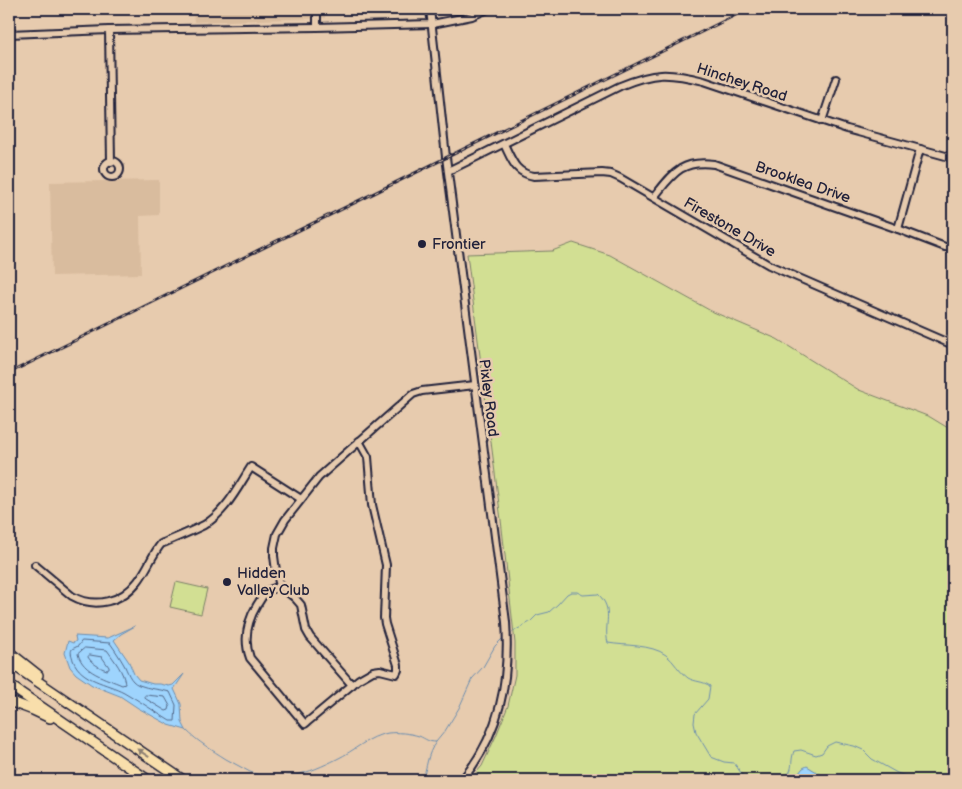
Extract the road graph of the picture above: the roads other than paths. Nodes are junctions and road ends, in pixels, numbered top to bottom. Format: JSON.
{"nodes":[{"id":1,"x":317,"y":9,"type":"edge"},
{"id":2,"x":430,"y":9,"type":"edge"},
{"id":3,"x":488,"y":9,"type":"edge"},
{"id":4,"x":432,"y":24,"type":"junction"},
{"id":5,"x":317,"y":27,"type":"junction"},
{"id":6,"x":109,"y":30,"type":"junction"},
{"id":7,"x":9,"y":34,"type":"edge"},
{"id":8,"x":836,"y":79,"type":"dead end"},
{"id":9,"x":822,"y":121,"type":"junction"},
{"id":10,"x":504,"y":144,"type":"junction"},
{"id":11,"x":920,"y":149,"type":"junction"},
{"id":12,"x":953,"y":158,"type":"edge"},
{"id":13,"x":111,"y":162,"type":"dead end"},
{"id":14,"x":448,"y":171,"type":"junction"},
{"id":15,"x":654,"y":197,"type":"junction"},
{"id":16,"x":898,"y":229,"type":"junction"},
{"id":17,"x":953,"y":248,"type":"edge"},
{"id":18,"x":953,"y":345,"type":"edge"},
{"id":19,"x":475,"y":385,"type":"junction"},
{"id":20,"x":360,"y":441,"type":"junction"},
{"id":21,"x":301,"y":499,"type":"junction"},
{"id":22,"x":35,"y":565,"type":"dead end"},
{"id":23,"x":280,"y":586,"type":"junction"},
{"id":24,"x":9,"y":652,"type":"edge"},
{"id":25,"x":9,"y":662,"type":"edge"},
{"id":26,"x":9,"y":685,"type":"edge"},
{"id":27,"x":352,"y":685,"type":"junction"},
{"id":28,"x":9,"y":701,"type":"edge"},
{"id":29,"x":93,"y":719,"type":"junction"},
{"id":30,"x":98,"y":746,"type":"junction"},
{"id":31,"x":148,"y":780,"type":"edge"},
{"id":32,"x":183,"y":780,"type":"edge"},
{"id":33,"x":462,"y":780,"type":"edge"}],
"edges":[{"from":1,"to":5,"type":"street"},
{"from":2,"to":4,"type":"street","name":"Pixley Road"},
{"from":3,"to":4,"type":"street"},
{"from":4,"to":5,"type":"street"},
{"from":4,"to":14,"type":"street","name":"Pixley Road"},
{"from":5,"to":6,"type":"street"},
{"from":6,"to":7,"type":"street"},
{"from":6,"to":13,"type":"street"},
{"from":8,"to":9,"type":"street"},
{"from":9,"to":10,"type":"street","name":"Hinchey Road"},
{"from":9,"to":11,"type":"street","name":"Hinchey Road"},
{"from":10,"to":14,"type":"street","name":"Hinchey Road"},
{"from":10,"to":15,"type":"street","name":"Firestone Drive"},
{"from":11,"to":12,"type":"street","name":"Hinchey Road"},
{"from":11,"to":16,"type":"street"},
{"from":14,"to":19,"type":"street","name":"Pixley Road"},
{"from":15,"to":16,"type":"street","name":"Brooklea Drive"},
{"from":15,"to":18,"type":"street","name":"Firestone Drive"},
{"from":16,"to":17,"type":"street","name":"Brooklea Drive"},
{"from":19,"to":20,"type":"street"},
{"from":19,"to":33,"type":"street","name":"Pixley Road"},
{"from":20,"to":21,"type":"street"},
{"from":20,"to":27,"type":"street"},
{"from":21,"to":22,"type":"street"},
{"from":21,"to":23,"type":"street"},
{"from":23,"to":27,"type":"street"},
{"from":23,"to":27,"type":"street"},
{"from":24,"to":29,"type":"highway"},
{"from":25,"to":29,"type":"highway"},
{"from":26,"to":30,"type":"highway"},
{"from":28,"to":30,"type":"highway"},
{"from":32,"to":29,"type":"highway","one_way":true},
{"from":30,"to":31,"type":"highway"}]}
